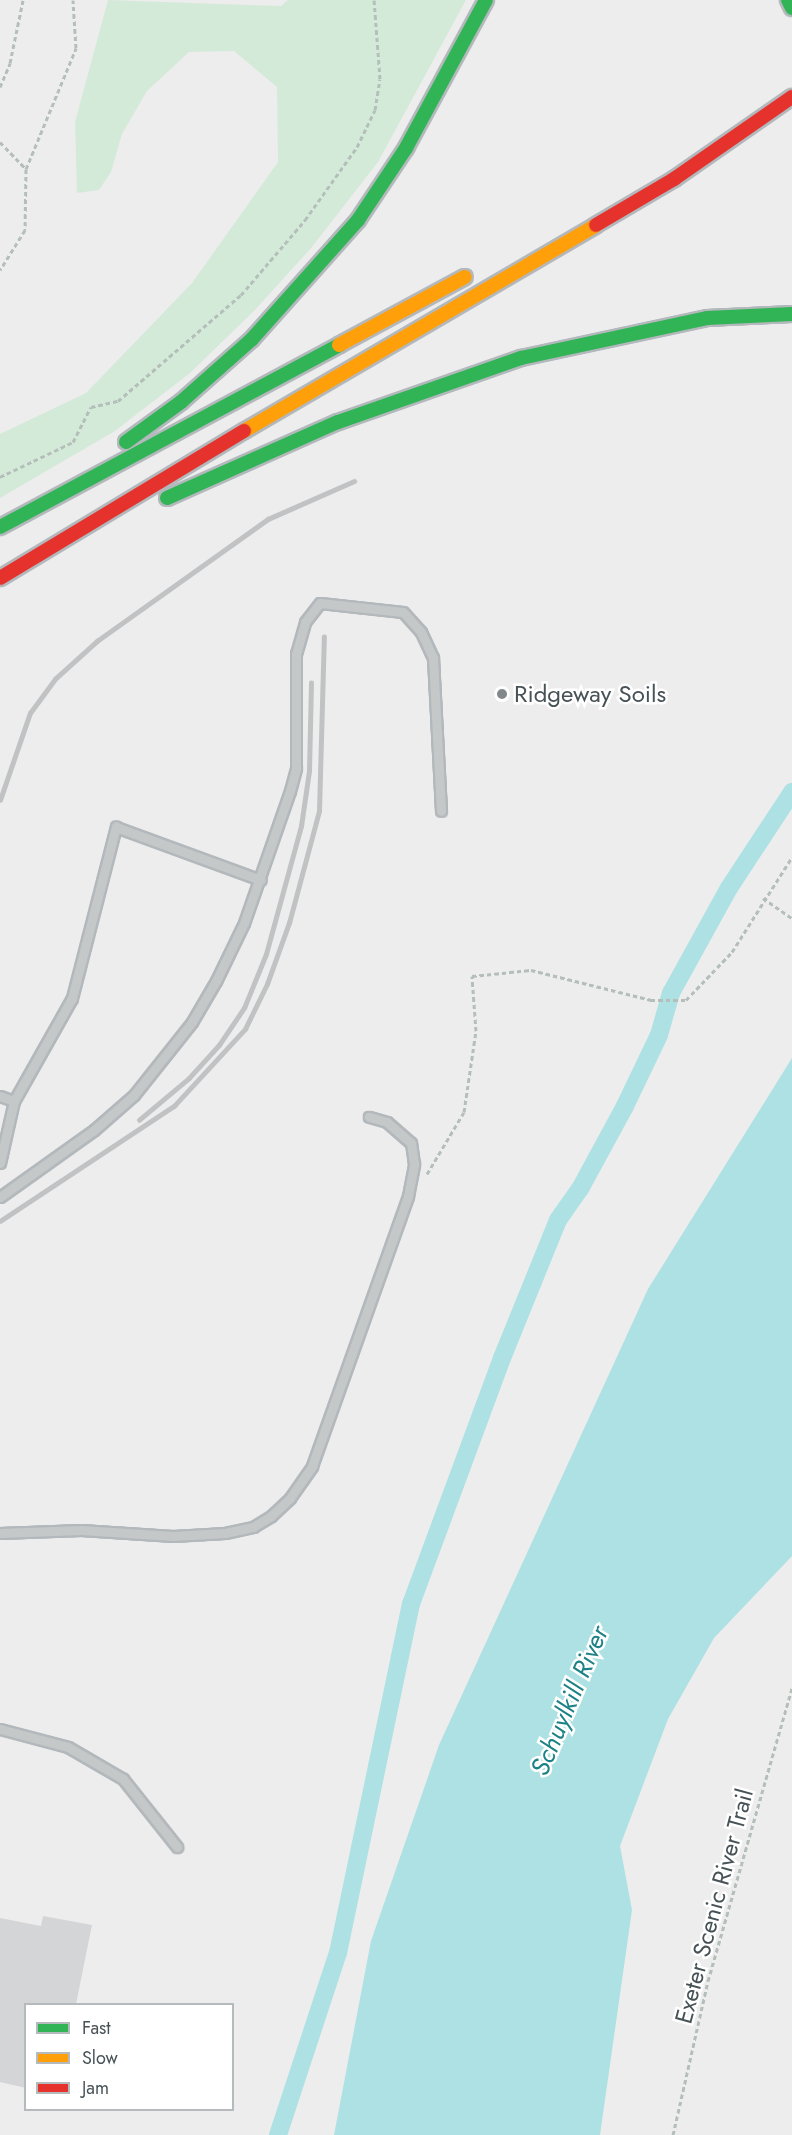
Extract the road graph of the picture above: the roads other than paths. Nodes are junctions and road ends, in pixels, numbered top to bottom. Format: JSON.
{"nodes":[{"id":1,"x":486,"y":0,"type":"edge"},
{"id":2,"x":788,"y":0,"type":"edge"},
{"id":3,"x":792,"y":8,"type":"edge"},
{"id":4,"x":792,"y":79,"type":"edge"},
{"id":5,"x":792,"y":98,"type":"edge"},
{"id":6,"x":618,"y":194,"type":"dead end"},
{"id":7,"x":475,"y":272,"type":"dead end"},
{"id":8,"x":792,"y":314,"type":"edge"},
{"id":9,"x":0,"y":521,"type":"edge"},
{"id":10,"x":0,"y":526,"type":"edge"},
{"id":11,"x":0,"y":578,"type":"edge"},
{"id":12,"x":0,"y":584,"type":"edge"},
{"id":13,"x":441,"y":811,"type":"dead end"},
{"id":14,"x":261,"y":880,"type":"junction"},
{"id":15,"x":0,"y":1096,"type":"edge"},
{"id":16,"x":14,"y":1101,"type":"junction"},
{"id":17,"x":369,"y":1117,"type":"dead end"},
{"id":18,"x":0,"y":1163,"type":"edge"},
{"id":19,"x":0,"y":1197,"type":"edge"},
{"id":20,"x":0,"y":1533,"type":"edge"},
{"id":21,"x":0,"y":1729,"type":"edge"},
{"id":22,"x":177,"y":1847,"type":"dead end"}],
"edges":[{"from":1,"to":9,"type":"highway"},
{"from":2,"to":3,"type":"highway"},
{"from":4,"to":6,"type":"highway"},
{"from":5,"to":11,"type":"highway"},
{"from":7,"to":10,"type":"highway"},
{"from":8,"to":12,"type":"highway"},
{"from":13,"to":14,"type":"lane"},
{"from":14,"to":16,"type":"lane"},
{"from":14,"to":19,"type":"lane"},
{"from":15,"to":16,"type":"lane"},
{"from":16,"to":18,"type":"lane"},
{"from":17,"to":20,"type":"lane"},
{"from":21,"to":22,"type":"lane"}]}
